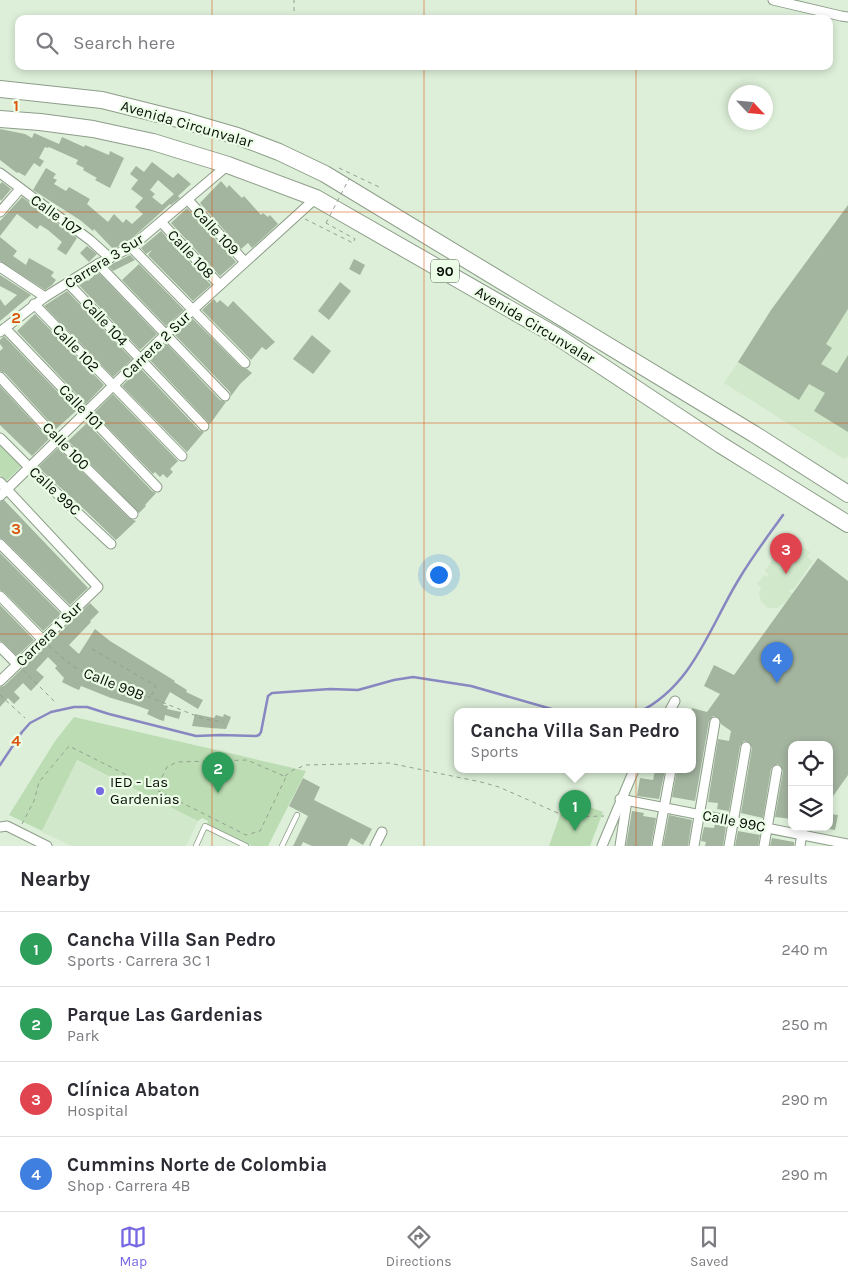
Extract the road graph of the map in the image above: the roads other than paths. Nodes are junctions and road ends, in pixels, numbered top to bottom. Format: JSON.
{"nodes":[{"id":1,"x":773,"y":0,"type":"edge"},
{"id":2,"x":848,"y":17,"type":"edge"},
{"id":3,"x":0,"y":89,"type":"edge"},
{"id":4,"x":0,"y":118,"type":"edge"},
{"id":5,"x":228,"y":165,"type":"junction"},
{"id":6,"x":0,"y":174,"type":"edge"},
{"id":7,"x":20,"y":189,"type":"junction"},
{"id":8,"x":316,"y":198,"type":"junction"},
{"id":9,"x":188,"y":200,"type":"junction"},
{"id":10,"x":0,"y":212,"type":"edge"},
{"id":11,"x":161,"y":222,"type":"junction"},
{"id":12,"x":131,"y":247,"type":"junction"},
{"id":13,"x":110,"y":258,"type":"junction"},
{"id":14,"x":245,"y":262,"type":"junction"},
{"id":15,"x":98,"y":264,"type":"junction"},
{"id":16,"x":0,"y":267,"type":"edge"},
{"id":17,"x":68,"y":283,"type":"junction"},
{"id":18,"x":220,"y":285,"type":"junction"},
{"id":19,"x":45,"y":297,"type":"junction"},
{"id":20,"x":34,"y":304,"type":"junction"},
{"id":21,"x":193,"y":310,"type":"junction"},
{"id":22,"x":3,"y":330,"type":"edge"},
{"id":23,"x":165,"y":335,"type":"junction"},
{"id":24,"x":140,"y":360,"type":"junction"},
{"id":25,"x":245,"y":363,"type":"dead end"},
{"id":26,"x":0,"y":377,"type":"edge"},
{"id":27,"x":113,"y":386,"type":"junction"},
{"id":28,"x":225,"y":396,"type":"dead end"},
{"id":29,"x":86,"y":412,"type":"junction"},
{"id":30,"x":204,"y":426,"type":"dead end"},
{"id":31,"x":0,"y":438,"type":"edge"},
{"id":32,"x":57,"y":439,"type":"junction"},
{"id":33,"x":182,"y":456,"type":"dead end"},
{"id":34,"x":30,"y":468,"type":"junction"},
{"id":35,"x":0,"y":482,"type":"edge"},
{"id":36,"x":158,"y":487,"type":"dead end"},
{"id":37,"x":7,"y":489,"type":"junction"},
{"id":38,"x":848,"y":494,"type":"edge"},
{"id":39,"x":0,"y":496,"type":"edge"},
{"id":40,"x":133,"y":514,"type":"dead end"},
{"id":41,"x":848,"y":524,"type":"edge"},
{"id":42,"x":0,"y":544,"type":"edge"},
{"id":43,"x":111,"y":544,"type":"dead end"},
{"id":44,"x":0,"y":596,"type":"edge"},
{"id":45,"x":70,"y":614,"type":"junction"},
{"id":46,"x":42,"y":640,"type":"junction"},
{"id":47,"x":0,"y":647,"type":"edge"},
{"id":48,"x":17,"y":664,"type":"junction"},
{"id":49,"x":0,"y":681,"type":"edge"},
{"id":50,"x":675,"y":701,"type":"dead end"},
{"id":51,"x":671,"y":708,"type":"edge"},
{"id":52,"x":714,"y":722,"type":"dead end"},
{"id":53,"x":746,"y":747,"type":"dead end"},
{"id":54,"x":777,"y":770,"type":"dead end"},
{"id":55,"x":633,"y":773,"type":"edge"},
{"id":56,"x":670,"y":773,"type":"edge"},
{"id":57,"x":624,"y":800,"type":"junction"},
{"id":58,"x":664,"y":808,"type":"junction"},
{"id":59,"x":297,"y":815,"type":"dead end"},
{"id":60,"x":699,"y":815,"type":"junction"},
{"id":61,"x":733,"y":821,"type":"junction"},
{"id":62,"x":0,"y":826,"type":"edge"},
{"id":63,"x":768,"y":828,"type":"junction"},
{"id":64,"x":788,"y":830,"type":"edge"},
{"id":65,"x":802,"y":831,"type":"edge"},
{"id":66,"x":382,"y":832,"type":"dead end"},
{"id":67,"x":836,"y":844,"type":"edge"},
{"id":68,"x":848,"y":844,"type":"edge"},
{"id":69,"x":47,"y":846,"type":"edge"},
{"id":70,"x":196,"y":846,"type":"edge"},
{"id":71,"x":246,"y":846,"type":"edge"},
{"id":72,"x":282,"y":846,"type":"edge"},
{"id":73,"x":375,"y":846,"type":"edge"},
{"id":74,"x":602,"y":846,"type":"edge"},
{"id":75,"x":620,"y":846,"type":"edge"},
{"id":76,"x":657,"y":846,"type":"edge"},
{"id":77,"x":694,"y":846,"type":"edge"},
{"id":78,"x":729,"y":846,"type":"edge"},
{"id":79,"x":764,"y":846,"type":"edge"},
{"id":80,"x":800,"y":846,"type":"edge"}],
"edges":[{"from":1,"to":2,"type":"street"},
{"from":3,"to":38,"type":"highway","name":"Avenida Circunvalar","number":"90"},
{"from":4,"to":5,"type":"highway","name":"Avenida Circunvalar","number":"90"},
{"from":5,"to":8,"type":"highway","name":"Avenida Circunvalar","number":"90"},
{"from":5,"to":9,"type":"street","name":"Carrera 3 Sur"},
{"from":6,"to":7,"type":"street","name":"Calle 107"},
{"from":7,"to":10,"type":"street"},
{"from":7,"to":13,"type":"street","name":"Calle 107"},
{"from":8,"to":14,"type":"street","name":"Carrera 2 Sur"},
{"from":8,"to":41,"type":"highway","name":"Avenida Circunvalar","number":"90"},
{"from":9,"to":11,"type":"street","name":"Carrera 3 Sur"},
{"from":9,"to":14,"type":"street","name":"Calle 109"},
{"from":11,"to":12,"type":"street","name":"Carrera 3 Sur"},
{"from":11,"to":18,"type":"street","name":"Calle 108"},
{"from":12,"to":13,"type":"street","name":"Carrera 3 Sur"},
{"from":12,"to":21,"type":"street"},
{"from":13,"to":15,"type":"street","name":"Carrera 3 Sur"},
{"from":14,"to":18,"type":"street","name":"Carrera 2 Sur"},
{"from":15,"to":17,"type":"street","name":"Carrera 3 Sur"},
{"from":15,"to":23,"type":"street"},
{"from":16,"to":19,"type":"street"},
{"from":17,"to":19,"type":"street","name":"Carrera 3 Sur"},
{"from":17,"to":24,"type":"street","name":"Calle 104"},
{"from":18,"to":21,"type":"street","name":"Carrera 2 Sur"},
{"from":19,"to":20,"type":"street","name":"Carrera 3 Sur"},
{"from":20,"to":22,"type":"street","name":"Carrera 3 Sur"},
{"from":20,"to":27,"type":"street","name":"Calle 102"},
{"from":21,"to":23,"type":"street","name":"Carrera 2 Sur"},
{"from":21,"to":25,"type":"street"},
{"from":22,"to":29,"type":"street","name":"Calle 101"},
{"from":23,"to":24,"type":"street","name":"Carrera 2 Sur"},
{"from":23,"to":28,"type":"street"},
{"from":24,"to":27,"type":"street","name":"Carrera 2 Sur"},
{"from":24,"to":30,"type":"street","name":"Calle 104"},
{"from":26,"to":32,"type":"street","name":"Calle 100"},
{"from":27,"to":29,"type":"street","name":"Carrera 2 Sur"},
{"from":27,"to":33,"type":"street","name":"Calle 102"},
{"from":29,"to":32,"type":"street","name":"Carrera 2 Sur"},
{"from":29,"to":36,"type":"street","name":"Calle 101"},
{"from":31,"to":34,"type":"street","name":"Calle 99C"},
{"from":32,"to":34,"type":"street","name":"Carrera 2 Sur"},
{"from":32,"to":40,"type":"street","name":"Calle 100"},
{"from":34,"to":37,"type":"street","name":"Carrera 2 Sur"},
{"from":34,"to":43,"type":"street","name":"Calle 99C"},
{"from":35,"to":37,"type":"street"},
{"from":37,"to":39,"type":"street","name":"Carrera 2 Sur"},
{"from":37,"to":45,"type":"street","name":"Carrera 1 Sur"},
{"from":42,"to":45,"type":"street"},
{"from":44,"to":46,"type":"street"},
{"from":45,"to":46,"type":"street","name":"Carrera 1 Sur"},
{"from":46,"to":48,"type":"street","name":"Carrera 1 Sur"},
{"from":47,"to":48,"type":"street"},
{"from":48,"to":49,"type":"street","name":"Carrera 1 Sur"},
{"from":50,"to":51,"type":"street"},
{"from":52,"to":60,"type":"street"},
{"from":53,"to":61,"type":"street"},
{"from":54,"to":63,"type":"street"},
{"from":55,"to":57,"type":"street"},
{"from":56,"to":58,"type":"street"},
{"from":57,"to":58,"type":"street","name":"Calle 99C"},
{"from":57,"to":74,"type":"street"},
{"from":57,"to":75,"type":"street"},
{"from":58,"to":60,"type":"street","name":"Calle 99C"},
{"from":58,"to":76,"type":"street"},
{"from":59,"to":72,"type":"lane"},
{"from":60,"to":61,"type":"street","name":"Calle 99C"},
{"from":60,"to":77,"type":"street"},
{"from":61,"to":63,"type":"street","name":"Calle 99C"},
{"from":61,"to":78,"type":"street"},
{"from":62,"to":69,"type":"street"},
{"from":63,"to":64,"type":"street","name":"Calle 99C"},
{"from":63,"to":79,"type":"street"},
{"from":65,"to":67,"type":"street","name":"Calle 99C"},
{"from":65,"to":80,"type":"street"},
{"from":66,"to":73,"type":"street"},
{"from":67,"to":68,"type":"street","name":"Calle 99C"},
{"from":70,"to":71,"type":"lane"}]}
